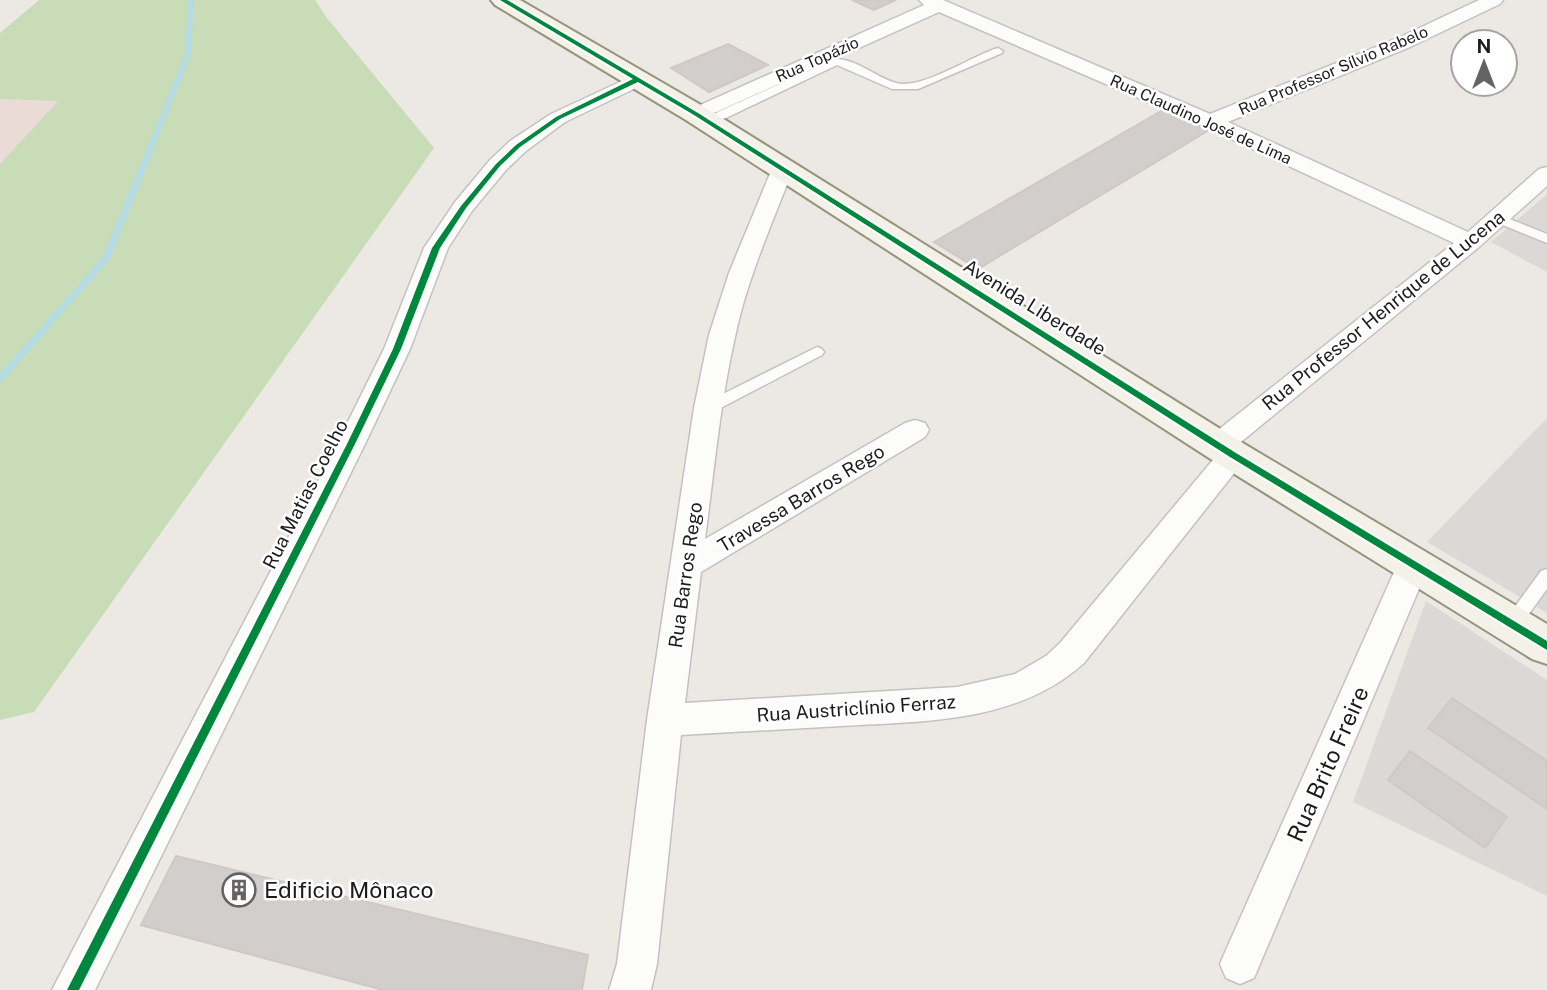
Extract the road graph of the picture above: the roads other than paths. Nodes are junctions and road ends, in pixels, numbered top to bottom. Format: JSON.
{"nodes":[{"id":1,"x":2,"y":0,"type":"edge"},
{"id":2,"x":8,"y":0,"type":"edge"},
{"id":3,"x":503,"y":0,"type":"edge"},
{"id":4,"x":1494,"y":0,"type":"edge"},
{"id":5,"x":934,"y":2,"type":"edge"},
{"id":6,"x":998,"y":51,"type":"dead end"},
{"id":7,"x":637,"y":80,"type":"junction"},
{"id":8,"x":701,"y":117,"type":"junction"},
{"id":9,"x":1210,"y":122,"type":"junction"},
{"id":10,"x":782,"y":169,"type":"junction"},
{"id":11,"x":1547,"y":174,"type":"edge"},
{"id":12,"x":1497,"y":218,"type":"junction"},
{"id":13,"x":1547,"y":239,"type":"edge"},
{"id":14,"x":1471,"y":242,"type":"junction"},
{"id":15,"x":817,"y":352,"type":"dead end"},
{"id":16,"x":708,"y":408,"type":"junction"},
{"id":17,"x":915,"y":430,"type":"dead end"},
{"id":18,"x":1225,"y":450,"type":"junction"},
{"id":19,"x":1414,"y":563,"type":"junction"},
{"id":20,"x":687,"y":565,"type":"junction"},
{"id":21,"x":1547,"y":576,"type":"edge"},
{"id":22,"x":1512,"y":624,"type":"junction"},
{"id":23,"x":1547,"y":646,"type":"edge"},
{"id":24,"x":666,"y":720,"type":"junction"},
{"id":25,"x":1240,"y":964,"type":"dead end"},
{"id":26,"x":73,"y":990,"type":"edge"},
{"id":27,"x":630,"y":990,"type":"edge"}],
"edges":[{"from":1,"to":2,"type":"lane"},
{"from":3,"to":7,"type":"main road","name":"Avenida Liberdade"},
{"from":4,"to":9,"type":"street","name":"Rua Professor Sílvio Rabelo"},
{"from":5,"to":8,"type":"street","name":"Rua Topázio"},
{"from":5,"to":9,"type":"street","name":"Rua Claudino José de Lima"},
{"from":6,"to":8,"type":"lane"},
{"from":7,"to":8,"type":"main road","name":"Avenida Liberdade"},
{"from":7,"to":26,"type":"street","name":"Rua Matias Coelho"},
{"from":8,"to":10,"type":"main road","name":"Avenida Liberdade"},
{"from":9,"to":14,"type":"street","name":"Rua Claudino José de Lima"},
{"from":10,"to":16,"type":"street","name":"Rua Barros Rego"},
{"from":10,"to":18,"type":"main road","name":"Avenida Liberdade"},
{"from":11,"to":12,"type":"street","name":"Rua Professor Henrique de Lucena"},
{"from":12,"to":13,"type":"lane"},
{"from":12,"to":14,"type":"street","name":"Rua Professor Henrique de Lucena"},
{"from":14,"to":18,"type":"street","name":"Rua Professor Henrique de Lucena"},
{"from":15,"to":16,"type":"lane"},
{"from":16,"to":20,"type":"street","name":"Rua Barros Rego"},
{"from":17,"to":20,"type":"street","name":"Travessa Barros Rego"},
{"from":18,"to":19,"type":"main road","name":"Avenida Liberdade"},
{"from":18,"to":24,"type":"street","name":"Rua Austriclínio Ferraz"},
{"from":19,"to":22,"type":"main road","name":"Avenida Liberdade"},
{"from":19,"to":25,"type":"street","name":"Rua Brito Freire"},
{"from":20,"to":24,"type":"street","name":"Rua Barros Rego"},
{"from":21,"to":22,"type":"lane"},
{"from":22,"to":23,"type":"main road","name":"Avenida Liberdade"},
{"from":24,"to":27,"type":"street","name":"Rua Barros Rego"}]}
